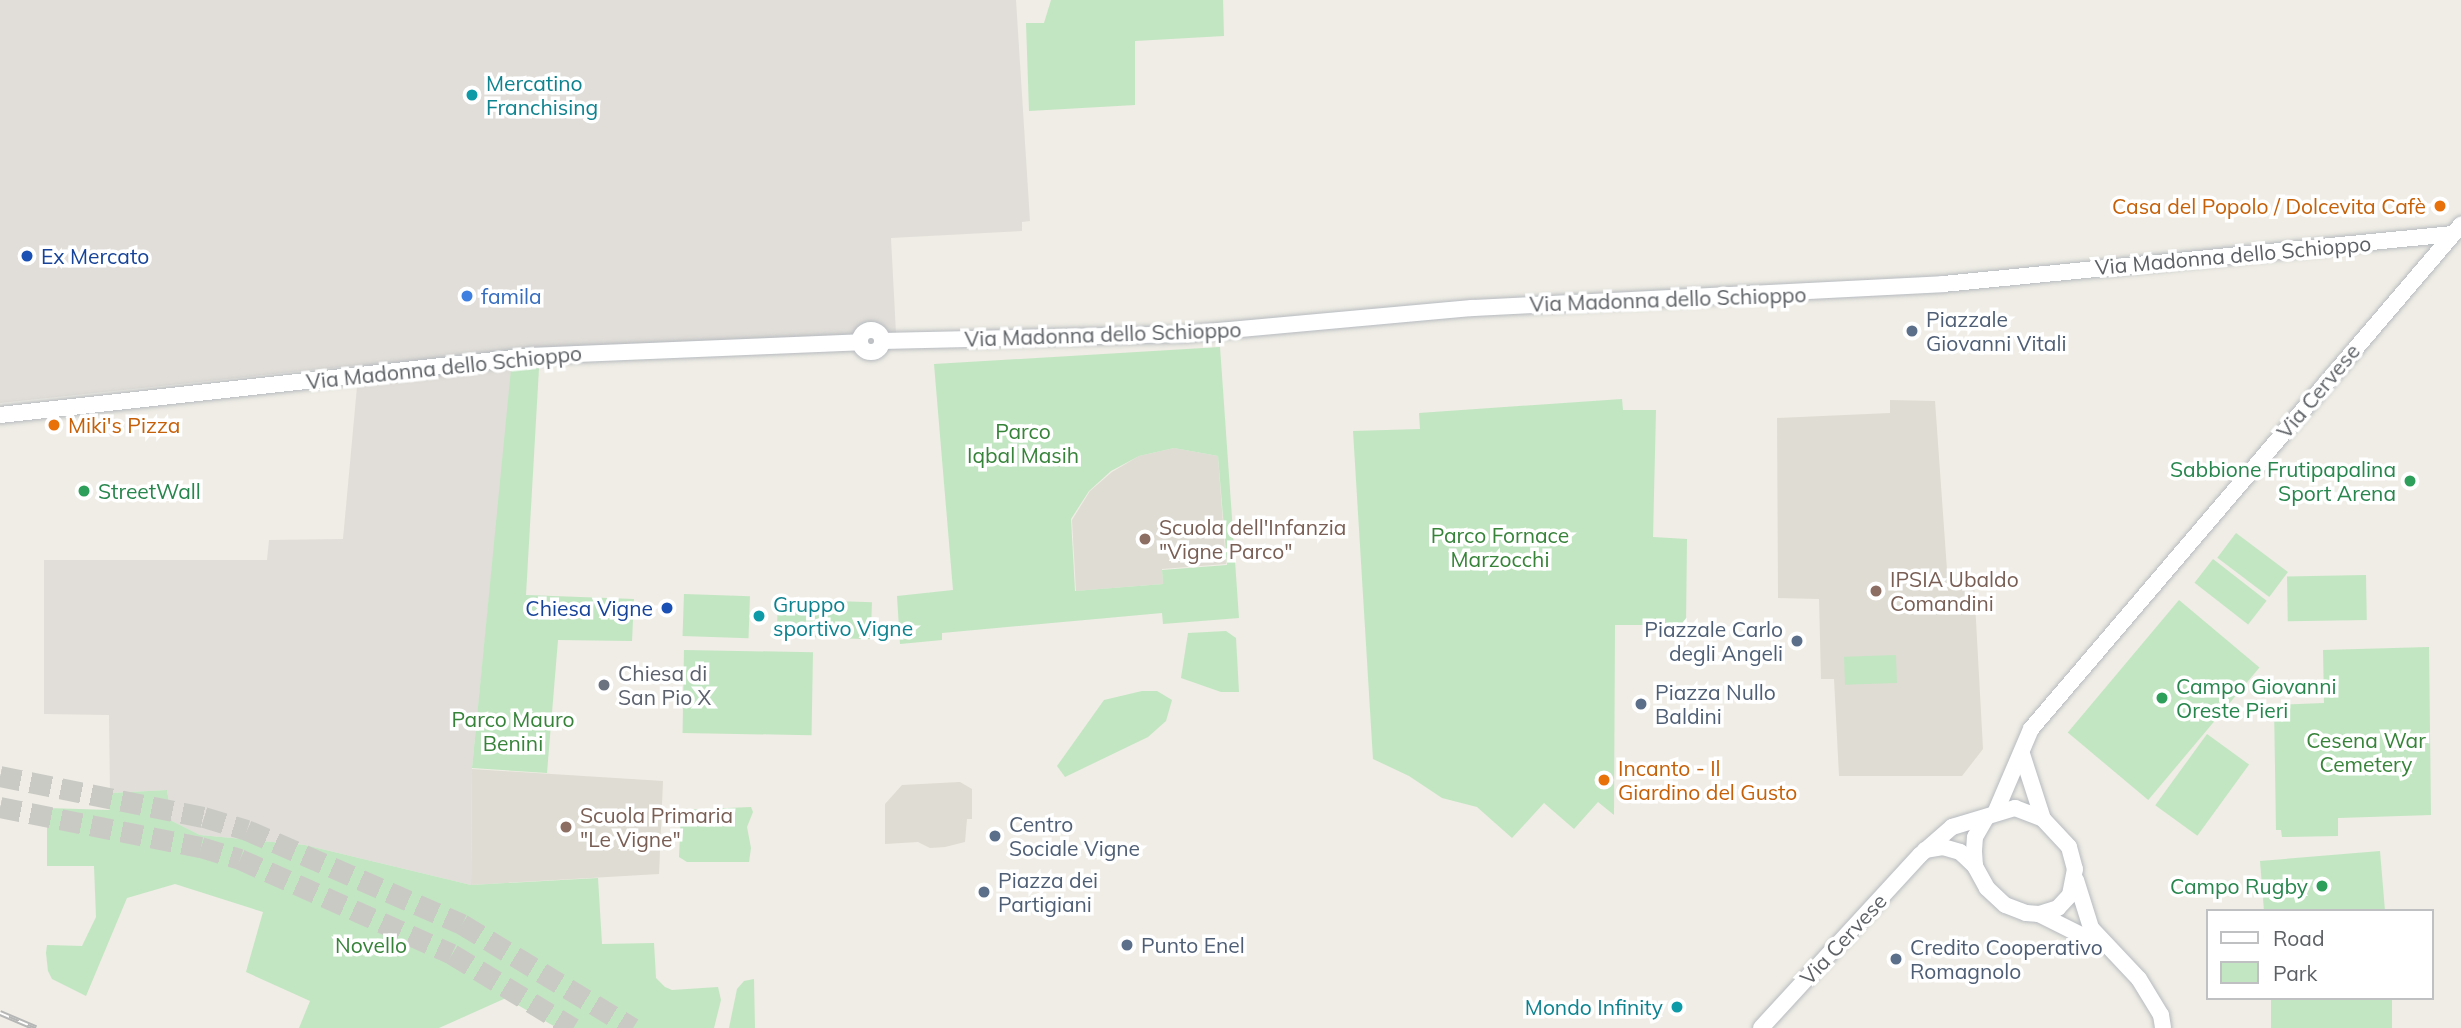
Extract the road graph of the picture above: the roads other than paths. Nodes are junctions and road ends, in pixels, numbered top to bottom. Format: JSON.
{"nodes":[{"id":1,"x":2457,"y":229,"type":"edge"},
{"id":2,"x":0,"y":415,"type":"edge"},
{"id":3,"x":2022,"y":754,"type":"junction"},
{"id":4,"x":1991,"y":815,"type":"junction"},
{"id":5,"x":2043,"y":819,"type":"junction"},
{"id":6,"x":1926,"y":849,"type":"junction"},
{"id":7,"x":1975,"y":866,"type":"junction"},
{"id":8,"x":2076,"y":880,"type":"junction"},
{"id":9,"x":2039,"y":914,"type":"junction"},
{"id":10,"x":2109,"y":950,"type":"junction"},
{"id":11,"x":1761,"y":1028,"type":"edge"},
{"id":12,"x":2164,"y":1028,"type":"edge"}],
"edges":[{"from":1,"to":2,"type":"street","name":"Via Madonna dello Schioppo"},
{"from":1,"to":3,"type":"street","name":"Via Cervese"},
{"from":3,"to":4,"type":"street","name":"Via Cervese"},
{"from":3,"to":5,"type":"street"},
{"from":4,"to":5,"type":"street"},
{"from":4,"to":6,"type":"street","name":"Via Cervese"},
{"from":4,"to":7,"type":"street"},
{"from":5,"to":8,"type":"street"},
{"from":6,"to":7,"type":"street"},
{"from":6,"to":11,"type":"street","name":"Via Cervese"},
{"from":7,"to":9,"type":"street"},
{"from":8,"to":9,"type":"street"},
{"from":8,"to":10,"type":"street"},
{"from":9,"to":10,"type":"street"},
{"from":10,"to":12,"type":"street"}]}
